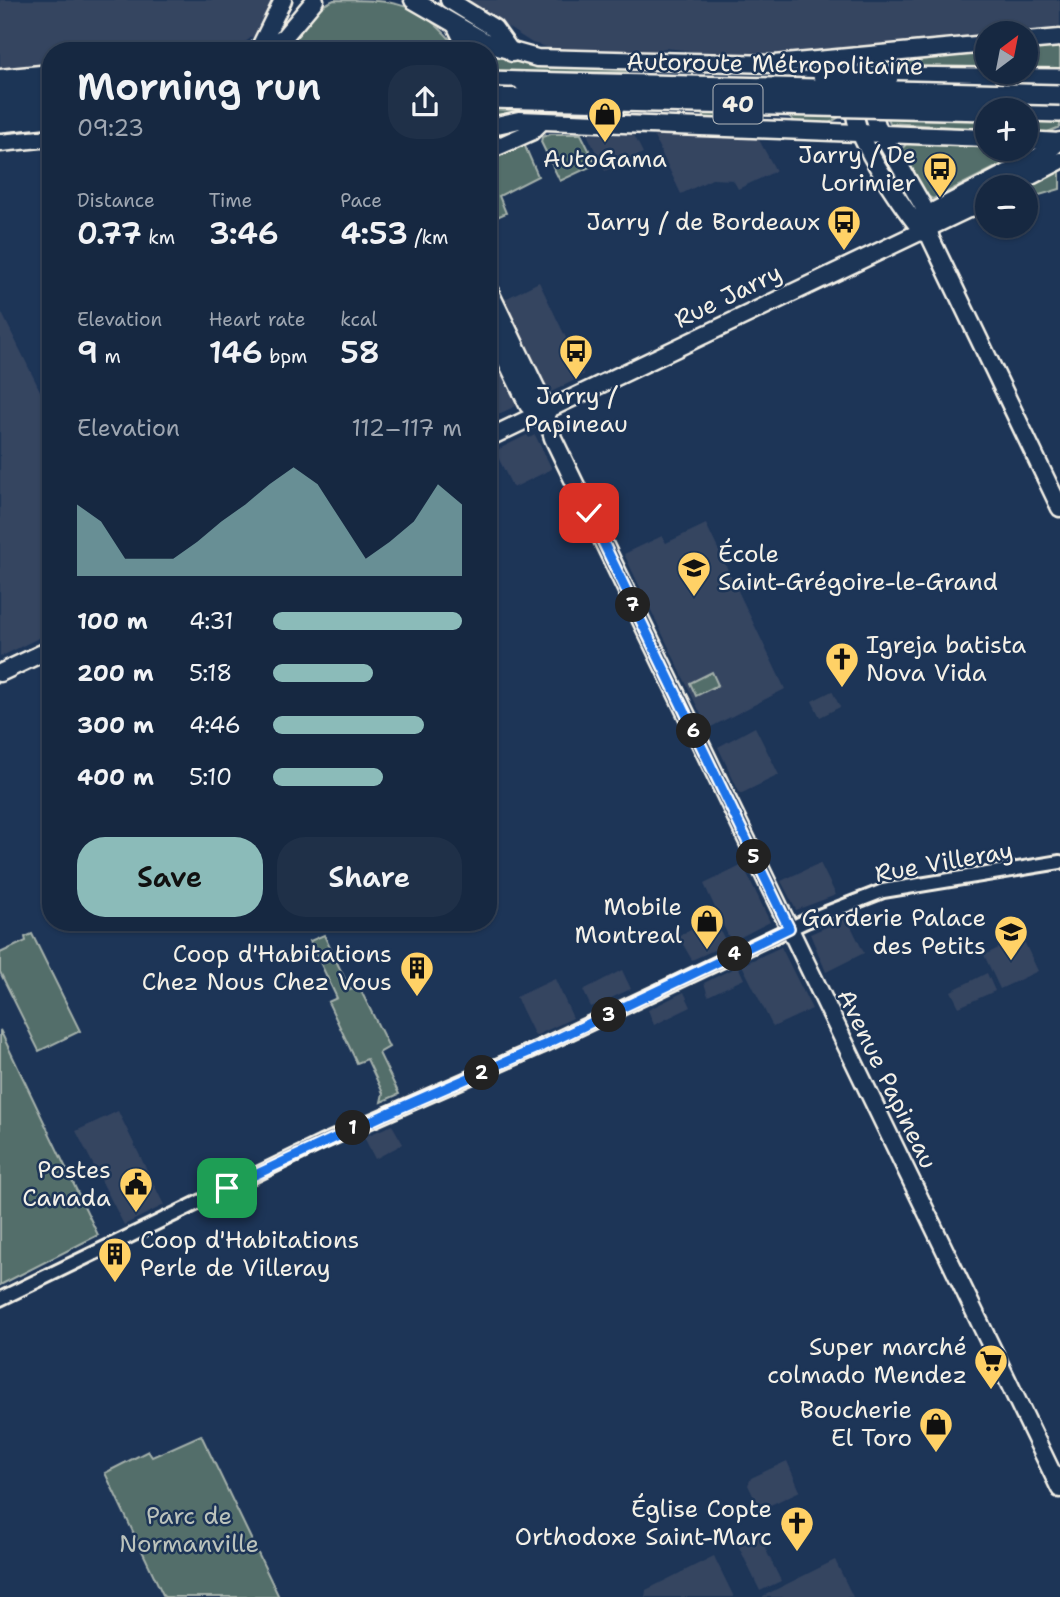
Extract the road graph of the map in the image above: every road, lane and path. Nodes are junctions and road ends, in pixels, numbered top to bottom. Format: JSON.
{"nodes":[{"id":1,"x":283,"y":0,"type":"edge"},
{"id":2,"x":413,"y":0,"type":"edge"},
{"id":3,"x":449,"y":0,"type":"edge"},
{"id":4,"x":312,"y":1,"type":"edge"},
{"id":5,"x":456,"y":26,"type":"junction"},
{"id":6,"x":1060,"y":37,"type":"edge"},
{"id":7,"x":1038,"y":40,"type":"edge"},
{"id":8,"x":262,"y":42,"type":"edge"},
{"id":9,"x":284,"y":42,"type":"edge"},
{"id":10,"x":464,"y":42,"type":"edge"},
{"id":11,"x":489,"y":42,"type":"edge"},
{"id":12,"x":497,"y":46,"type":"edge"},
{"id":13,"x":975,"y":46,"type":"edge"},
{"id":14,"x":512,"y":53,"type":"junction"},
{"id":15,"x":867,"y":67,"type":"junction"},
{"id":16,"x":42,"y":74,"type":"edge"},
{"id":17,"x":0,"y":78,"type":"edge"},
{"id":18,"x":1060,"y":79,"type":"edge"},
{"id":19,"x":497,"y":81,"type":"edge"},
{"id":20,"x":684,"y":86,"type":"junction"},
{"id":21,"x":42,"y":87,"type":"edge"},
{"id":22,"x":0,"y":91,"type":"edge"},
{"id":23,"x":1060,"y":95,"type":"edge"},
{"id":24,"x":497,"y":99,"type":"edge"},
{"id":25,"x":42,"y":101,"type":"edge"},
{"id":26,"x":0,"y":105,"type":"edge"},
{"id":27,"x":975,"y":110,"type":"edge"},
{"id":28,"x":1038,"y":111,"type":"edge"},
{"id":29,"x":1060,"y":112,"type":"edge"},
{"id":30,"x":855,"y":115,"type":"dead end"},
{"id":31,"x":874,"y":116,"type":"dead end"},
{"id":32,"x":42,"y":118,"type":"edge"},
{"id":33,"x":0,"y":122,"type":"edge"},
{"id":34,"x":541,"y":122,"type":"junction"},
{"id":35,"x":497,"y":125,"type":"edge"},
{"id":36,"x":860,"y":132,"type":"junction"},
{"id":37,"x":880,"y":133,"type":"junction"},
{"id":38,"x":975,"y":137,"type":"edge"},
{"id":39,"x":42,"y":139,"type":"edge"},
{"id":40,"x":1038,"y":141,"type":"edge"},
{"id":41,"x":1060,"y":142,"type":"edge"},
{"id":42,"x":0,"y":143,"type":"edge"},
{"id":43,"x":497,"y":147,"type":"edge"},
{"id":44,"x":1060,"y":160,"type":"edge"},
{"id":45,"x":1032,"y":175,"type":"edge"},
{"id":46,"x":975,"y":205,"type":"edge"},
{"id":47,"x":923,"y":229,"type":"junction"},
{"id":48,"x":497,"y":307,"type":"edge"},
{"id":49,"x":497,"y":341,"type":"edge"},
{"id":50,"x":542,"y":416,"type":"junction"},
{"id":51,"x":497,"y":434,"type":"edge"},
{"id":52,"x":1060,"y":508,"type":"edge"},
{"id":53,"x":42,"y":653,"type":"edge"},
{"id":54,"x":0,"y":673,"type":"edge"},
{"id":55,"x":1060,"y":862,"type":"edge"},
{"id":56,"x":789,"y":928,"type":"junction"},
{"id":57,"x":0,"y":1299,"type":"edge"},
{"id":58,"x":1060,"y":1489,"type":"edge"}],
"edges":[{"from":1,"to":8,"type":"main road"},
{"from":2,"to":5,"type":"main road"},
{"from":3,"to":14,"type":"main road"},
{"from":4,"to":9,"type":"main road"},
{"from":5,"to":10,"type":"main road"},
{"from":5,"to":11,"type":"main road"},
{"from":6,"to":7,"type":"main road"},
{"from":12,"to":14,"type":"main road"},
{"from":13,"to":15,"type":"main road"},
{"from":14,"to":15,"type":"main road"},
{"from":15,"to":18,"type":"highway"},
{"from":15,"to":20,"type":"highway","bridge":true},
{"from":16,"to":17,"type":"main road"},
{"from":19,"to":20,"type":"highway","name":"Autoroute Métropolitaine","number":"40","bridge":true},
{"from":20,"to":23,"type":"highway","name":"Autoroute Métropolitaine","number":"40","bridge":true},
{"from":21,"to":22,"type":"highway"},
{"from":24,"to":27,"type":"highway","name":"Autoroute Métropolitaine","number":"40","bridge":true},
{"from":25,"to":26,"type":"highway"},
{"from":28,"to":29,"type":"highway"},
{"from":30,"to":36,"type":"main road"},
{"from":31,"to":37,"type":"main road"},
{"from":32,"to":33,"type":"highway"},
{"from":34,"to":35,"type":"main road"},
{"from":34,"to":36,"type":"main road"},
{"from":34,"to":43,"type":"main road"},
{"from":36,"to":37,"type":"main road"},
{"from":36,"to":47,"type":"main road"},
{"from":37,"to":38,"type":"main road"},
{"from":37,"to":47,"type":"main road"},
{"from":39,"to":42,"type":"main road"},
{"from":40,"to":41,"type":"main road"},
{"from":41,"to":47,"type":"main road"},
{"from":44,"to":45,"type":"main road"},
{"from":46,"to":47,"type":"main road"},
{"from":47,"to":50,"type":"main road","name":"Rue Jarry"},
{"from":47,"to":52,"type":"main road"},
{"from":48,"to":50,"type":"main road","name":"Avenue Papineau"},
{"from":49,"to":50,"type":"main road","name":"Avenue Papineau"},
{"from":50,"to":51,"type":"main road","name":"Rue Jarry"},
{"from":50,"to":56,"type":"main road","name":"Avenue Papineau"},
{"from":53,"to":54,"type":"main road"},
{"from":55,"to":56,"type":"street","name":"Rue Villeray"},
{"from":56,"to":57,"type":"street","name":"Rue Villeray"},
{"from":56,"to":58,"type":"main road","name":"Avenue Papineau"}]}
